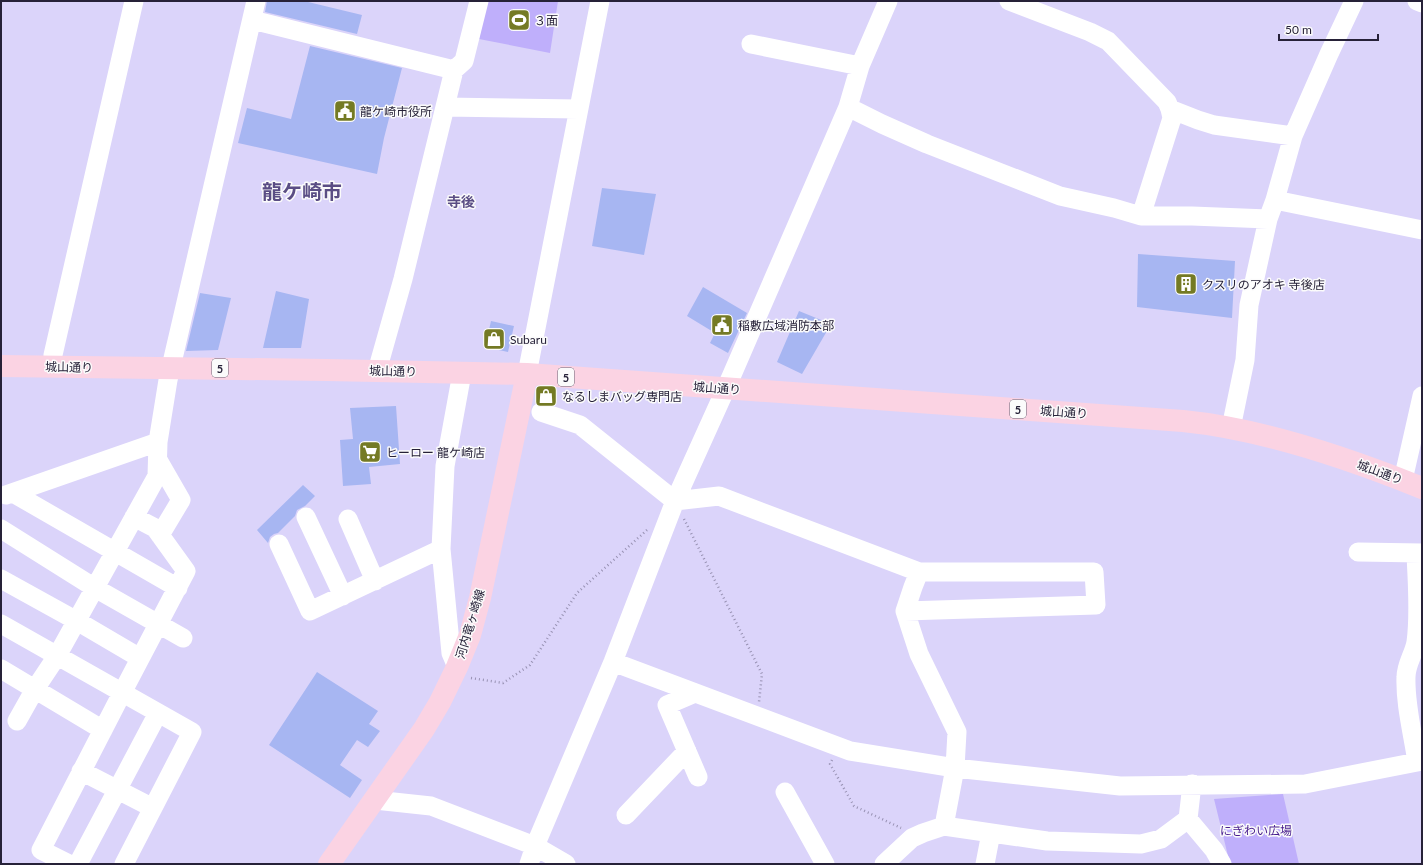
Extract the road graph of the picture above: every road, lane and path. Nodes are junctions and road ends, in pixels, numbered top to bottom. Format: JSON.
{"nodes":[{"id":1,"x":134,"y":1,"type":"edge"},
{"id":2,"x":256,"y":1,"type":"edge"},
{"id":3,"x":478,"y":1,"type":"edge"},
{"id":4,"x":600,"y":1,"type":"edge"},
{"id":5,"x":888,"y":1,"type":"edge"},
{"id":6,"x":1009,"y":1,"type":"edge"},
{"id":7,"x":1354,"y":1,"type":"edge"},
{"id":8,"x":1417,"y":1,"type":"edge"},
{"id":9,"x":1422,"y":3,"type":"edge"},
{"id":10,"x":252,"y":20,"type":"junction"},
{"id":11,"x":751,"y":44,"type":"dead end"},
{"id":12,"x":860,"y":66,"type":"junction"},
{"id":13,"x":454,"y":70,"type":"junction"},
{"id":14,"x":445,"y":107,"type":"junction"},
{"id":15,"x":848,"y":107,"type":"junction"},
{"id":16,"x":579,"y":109,"type":"junction"},
{"id":17,"x":1170,"y":109,"type":"junction"},
{"id":18,"x":1293,"y":136,"type":"junction"},
{"id":19,"x":1276,"y":200,"type":"junction"},
{"id":20,"x":1141,"y":216,"type":"junction"},
{"id":21,"x":1268,"y":219,"type":"junction"},
{"id":22,"x":1422,"y":230,"type":"edge"},
{"id":23,"x":1,"y":366,"type":"edge"},
{"id":24,"x":53,"y":367,"type":"junction"},
{"id":25,"x":171,"y":368,"type":"junction"},
{"id":26,"x":377,"y":371,"type":"junction"},
{"id":27,"x":462,"y":373,"type":"junction"},
{"id":28,"x":527,"y":374,"type":"junction"},
{"id":29,"x":726,"y":389,"type":"junction"},
{"id":30,"x":1422,"y":396,"type":"edge"},
{"id":31,"x":541,"y":412,"type":"dead end"},
{"id":32,"x":1231,"y":428,"type":"junction"},
{"id":33,"x":158,"y":451,"type":"junction"},
{"id":34,"x":1412,"y":484,"type":"edge"},
{"id":35,"x":7,"y":495,"type":"edge"},
{"id":36,"x":675,"y":501,"type":"junction"},
{"id":37,"x":134,"y":517,"type":"junction"},
{"id":38,"x":306,"y":517,"type":"dead end"},
{"id":39,"x":348,"y":519,"type":"dead end"},
{"id":40,"x":667,"y":521,"type":"junction"},
{"id":41,"x":1,"y":529,"type":"edge"},
{"id":42,"x":160,"y":535,"type":"junction"},
{"id":43,"x":279,"y":544,"type":"dead end"},
{"id":44,"x":441,"y":549,"type":"junction"},
{"id":45,"x":115,"y":551,"type":"junction"},
{"id":46,"x":1358,"y":552,"type":"dead end"},
{"id":47,"x":1419,"y":553,"type":"edge"},
{"id":48,"x":919,"y":572,"type":"junction"},
{"id":49,"x":1,"y":579,"type":"edge"},
{"id":50,"x":375,"y":581,"type":"junction"},
{"id":51,"x":95,"y":588,"type":"junction"},
{"id":52,"x":178,"y":588,"type":"junction"},
{"id":53,"x":342,"y":596,"type":"junction"},
{"id":54,"x":905,"y":612,"type":"junction"},
{"id":55,"x":77,"y":621,"type":"junction"},
{"id":56,"x":159,"y":623,"type":"junction"},
{"id":57,"x":1,"y":624,"type":"edge"},
{"id":58,"x":183,"y":638,"type":"dead end"},
{"id":59,"x":57,"y":656,"type":"junction"},
{"id":60,"x":140,"y":658,"type":"junction"},
{"id":61,"x":613,"y":662,"type":"junction"},
{"id":62,"x":1,"y":669,"type":"edge"},
{"id":63,"x":455,"y":671,"type":"junction"},
{"id":64,"x":35,"y":690,"type":"junction"},
{"id":65,"x":122,"y":692,"type":"junction"},
{"id":66,"x":695,"y":693,"type":"junction"},
{"id":67,"x":158,"y":713,"type":"junction"},
{"id":68,"x":758,"y":716,"type":"junction"},
{"id":69,"x":17,"y":721,"type":"dead end"},
{"id":70,"x":102,"y":730,"type":"junction"},
{"id":71,"x":839,"y":747,"type":"junction"},
{"id":72,"x":687,"y":751,"type":"junction"},
{"id":73,"x":1419,"y":762,"type":"edge"},
{"id":74,"x":955,"y":768,"type":"junction"},
{"id":75,"x":81,"y":772,"type":"junction"},
{"id":76,"x":698,"y":777,"type":"dead end"},
{"id":77,"x":1192,"y":784,"type":"junction"},
{"id":78,"x":117,"y":790,"type":"junction"},
{"id":79,"x":785,"y":792,"type":"dead end"},
{"id":80,"x":375,"y":800,"type":"junction"},
{"id":81,"x":153,"y":808,"type":"junction"},
{"id":82,"x":626,"y":815,"type":"dead end"},
{"id":83,"x":1188,"y":819,"type":"junction"},
{"id":84,"x":944,"y":826,"type":"junction"},
{"id":85,"x":991,"y":833,"type":"junction"},
{"id":86,"x":917,"y":836,"type":"junction"},
{"id":87,"x":535,"y":846,"type":"junction"},
{"id":88,"x":70,"y":864,"type":"edge"},
{"id":89,"x":78,"y":864,"type":"edge"},
{"id":90,"x":124,"y":864,"type":"edge"},
{"id":91,"x":329,"y":864,"type":"edge"},
{"id":92,"x":529,"y":864,"type":"edge"},
{"id":93,"x":566,"y":864,"type":"edge"},
{"id":94,"x":825,"y":864,"type":"edge"},
{"id":95,"x":884,"y":864,"type":"edge"},
{"id":96,"x":985,"y":864,"type":"edge"},
{"id":97,"x":1222,"y":864,"type":"edge"}],
"edges":[{"from":1,"to":24,"type":"street"},
{"from":2,"to":10,"type":"street"},
{"from":3,"to":13,"type":"street"},
{"from":4,"to":16,"type":"street"},
{"from":5,"to":12,"type":"street"},
{"from":6,"to":17,"type":"street"},
{"from":7,"to":18,"type":"street"},
{"from":8,"to":9,"type":"street"},
{"from":10,"to":13,"type":"street"},
{"from":10,"to":25,"type":"street"},
{"from":11,"to":12,"type":"street"},
{"from":12,"to":15,"type":"street"},
{"from":13,"to":14,"type":"street"},
{"from":14,"to":16,"type":"street"},
{"from":14,"to":26,"type":"street"},
{"from":15,"to":20,"type":"street"},
{"from":15,"to":29,"type":"street"},
{"from":16,"to":28,"type":"street"},
{"from":17,"to":18,"type":"street"},
{"from":17,"to":20,"type":"street"},
{"from":18,"to":19,"type":"street"},
{"from":19,"to":21,"type":"street"},
{"from":19,"to":22,"type":"street"},
{"from":20,"to":21,"type":"street"},
{"from":21,"to":32,"type":"street"},
{"from":23,"to":24,"type":"main road","name":"城山通り","number":"5"},
{"from":24,"to":25,"type":"main road","name":"城山通り","number":"5"},
{"from":25,"to":26,"type":"main road","name":"城山通り","number":"5"},
{"from":25,"to":33,"type":"street"},
{"from":26,"to":27,"type":"main road","name":"城山通り","number":"5"},
{"from":27,"to":28,"type":"main road","name":"城山通り","number":"5"},
{"from":27,"to":44,"type":"street"},
{"from":28,"to":29,"type":"main road","name":"城山通り","number":"5"},
{"from":28,"to":63,"type":"main road","name":"河内竜ヶ崎線"},
{"from":29,"to":32,"type":"main road","name":"城山通り","number":"5"},
{"from":29,"to":36,"type":"street"},
{"from":30,"to":34,"type":"street"},
{"from":31,"to":36,"type":"street"},
{"from":32,"to":34,"type":"main road","name":"城山通り","number":"5"},
{"from":33,"to":35,"type":"street"},
{"from":33,"to":37,"type":"street"},
{"from":33,"to":42,"type":"street"},
{"from":35,"to":45,"type":"street"},
{"from":36,"to":40,"type":"street"},
{"from":36,"to":48,"type":"street"},
{"from":36,"to":68,"type":"path"},
{"from":37,"to":42,"type":"street"},
{"from":37,"to":45,"type":"street"},
{"from":38,"to":53,"type":"street"},
{"from":39,"to":50,"type":"street"},
{"from":40,"to":61,"type":"street"},
{"from":40,"to":63,"type":"path"},
{"from":41,"to":51,"type":"street"},
{"from":42,"to":52,"type":"street"},
{"from":43,"to":53,"type":"street"},
{"from":44,"to":50,"type":"street"},
{"from":44,"to":63,"type":"street"},
{"from":45,"to":51,"type":"street"},
{"from":45,"to":52,"type":"street"},
{"from":46,"to":47,"type":"street"},
{"from":47,"to":73,"type":"street"},
{"from":48,"to":54,"type":"street"},
{"from":48,"to":54,"type":"street"},
{"from":49,"to":55,"type":"street"},
{"from":50,"to":53,"type":"street"},
{"from":51,"to":55,"type":"street"},
{"from":51,"to":56,"type":"street"},
{"from":52,"to":56,"type":"street"},
{"from":54,"to":74,"type":"street"},
{"from":55,"to":59,"type":"street"},
{"from":55,"to":60,"type":"street"},
{"from":56,"to":58,"type":"street"},
{"from":56,"to":60,"type":"street"},
{"from":57,"to":59,"type":"street"},
{"from":59,"to":64,"type":"street"},
{"from":59,"to":65,"type":"street"},
{"from":60,"to":65,"type":"street"},
{"from":61,"to":66,"type":"street"},
{"from":61,"to":87,"type":"street"},
{"from":62,"to":64,"type":"street"},
{"from":63,"to":80,"type":"main road","name":"河内竜ヶ崎線"},
{"from":64,"to":69,"type":"street"},
{"from":64,"to":70,"type":"street"},
{"from":65,"to":67,"type":"street"},
{"from":65,"to":70,"type":"street"},
{"from":66,"to":68,"type":"street"},
{"from":66,"to":72,"type":"street"},
{"from":67,"to":78,"type":"street"},
{"from":67,"to":81,"type":"street"},
{"from":68,"to":71,"type":"street"},
{"from":70,"to":75,"type":"street"},
{"from":71,"to":74,"type":"street"},
{"from":71,"to":86,"type":"path"},
{"from":72,"to":76,"type":"street"},
{"from":72,"to":82,"type":"street"},
{"from":73,"to":77,"type":"street"},
{"from":74,"to":77,"type":"street"},
{"from":74,"to":84,"type":"street"},
{"from":75,"to":78,"type":"street"},
{"from":75,"to":88,"type":"street"},
{"from":77,"to":83,"type":"street"},
{"from":78,"to":81,"type":"street"},
{"from":78,"to":89,"type":"street"},
{"from":79,"to":94,"type":"street"},
{"from":80,"to":87,"type":"street"},
{"from":80,"to":91,"type":"main road","name":"河内竜ヶ崎線"},
{"from":81,"to":90,"type":"street"},
{"from":83,"to":85,"type":"street"},
{"from":83,"to":97,"type":"street"},
{"from":84,"to":85,"type":"street"},
{"from":84,"to":86,"type":"street"},
{"from":85,"to":96,"type":"street"},
{"from":86,"to":95,"type":"street"},
{"from":87,"to":92,"type":"street"},
{"from":87,"to":93,"type":"street"}]}
